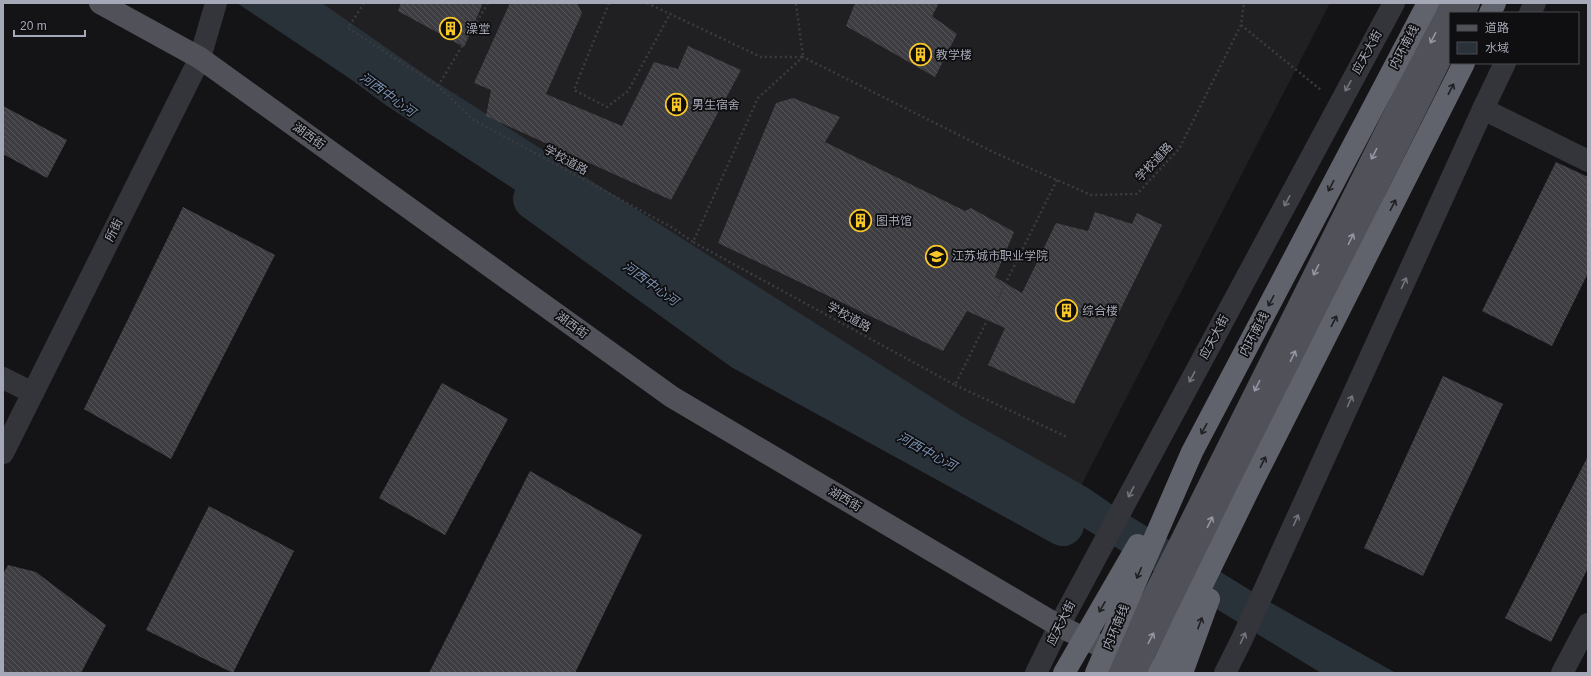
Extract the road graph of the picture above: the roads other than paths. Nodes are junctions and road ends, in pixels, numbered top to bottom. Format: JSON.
{"nodes":[{"id":1,"x":100,"y":3,"type":"edge"},
{"id":2,"x":216,"y":3,"type":"edge"},
{"id":3,"x":1394,"y":3,"type":"edge"},
{"id":4,"x":1428,"y":3,"type":"edge"},
{"id":5,"x":1450,"y":3,"type":"edge"},
{"id":6,"x":1469,"y":3,"type":"edge"},
{"id":7,"x":1495,"y":3,"type":"edge"},
{"id":8,"x":1535,"y":3,"type":"edge"},
{"id":9,"x":1464,"y":12,"type":"edge"},
{"id":10,"x":1490,"y":12,"type":"edge"},
{"id":11,"x":1530,"y":12,"type":"edge"},
{"id":12,"x":1449,"y":42,"type":"edge"},
{"id":13,"x":200,"y":58,"type":"junction"},
{"id":14,"x":1463,"y":64,"type":"edge"},
{"id":15,"x":1505,"y":64,"type":"edge"},
{"id":16,"x":1483,"y":109,"type":"junction"},
{"id":17,"x":1588,"y":161,"type":"edge"},
{"id":18,"x":3,"y":378,"type":"edge"},
{"id":19,"x":33,"y":393,"type":"junction"},
{"id":20,"x":1192,"y":452,"type":"junction"},
{"id":21,"x":3,"y":453,"type":"edge"},
{"id":22,"x":1250,"y":489,"type":"junction"},
{"id":23,"x":1588,"y":624,"type":"edge"},
{"id":24,"x":1059,"y":626,"type":"junction"},
{"id":25,"x":1133,"y":668,"type":"edge"},
{"id":26,"x":1036,"y":673,"type":"edge"},
{"id":27,"x":1064,"y":673,"type":"edge"},
{"id":28,"x":1096,"y":673,"type":"edge"},
{"id":29,"x":1159,"y":673,"type":"edge"},
{"id":30,"x":1182,"y":673,"type":"edge"},
{"id":31,"x":1225,"y":673,"type":"edge"},
{"id":32,"x":1562,"y":673,"type":"edge"}],
"edges":[{"from":1,"to":13,"type":"main road","name":"湖西街"},
{"from":2,"to":13,"type":"street","name":"所街"},
{"from":3,"to":24,"type":"street","name":"应天大街","one_way":true},
{"from":4,"to":20,"type":"highway","name":"内环南线","one_way":true,"bridge":true},
{"from":5,"to":25,"type":"main road","one_way":true},
{"from":6,"to":9,"type":"main road"},
{"from":7,"to":10,"type":"highway"},
{"from":8,"to":11,"type":"street"},
{"from":25,"to":12,"type":"main road","one_way":true},
{"from":13,"to":19,"type":"street","name":"所街"},
{"from":13,"to":24,"type":"main road","name":"湖西街"},
{"from":22,"to":14,"type":"highway","one_way":true},
{"from":15,"to":16,"type":"street"},
{"from":16,"to":17,"type":"street"},
{"from":31,"to":16,"type":"street","one_way":true},
{"from":18,"to":19,"type":"street"},
{"from":19,"to":21,"type":"street","name":"所街"},
{"from":20,"to":27,"type":"highway","one_way":true,"bridge":true},
{"from":20,"to":28,"type":"highway","name":"内环南线","one_way":true,"bridge":true},
{"from":22,"to":29,"type":"highway"},
{"from":30,"to":22,"type":"highway","one_way":true},
{"from":23,"to":32,"type":"street"},
{"from":24,"to":25,"type":"main road","name":"湖西街"},
{"from":24,"to":26,"type":"street","name":"应天大街"}]}
